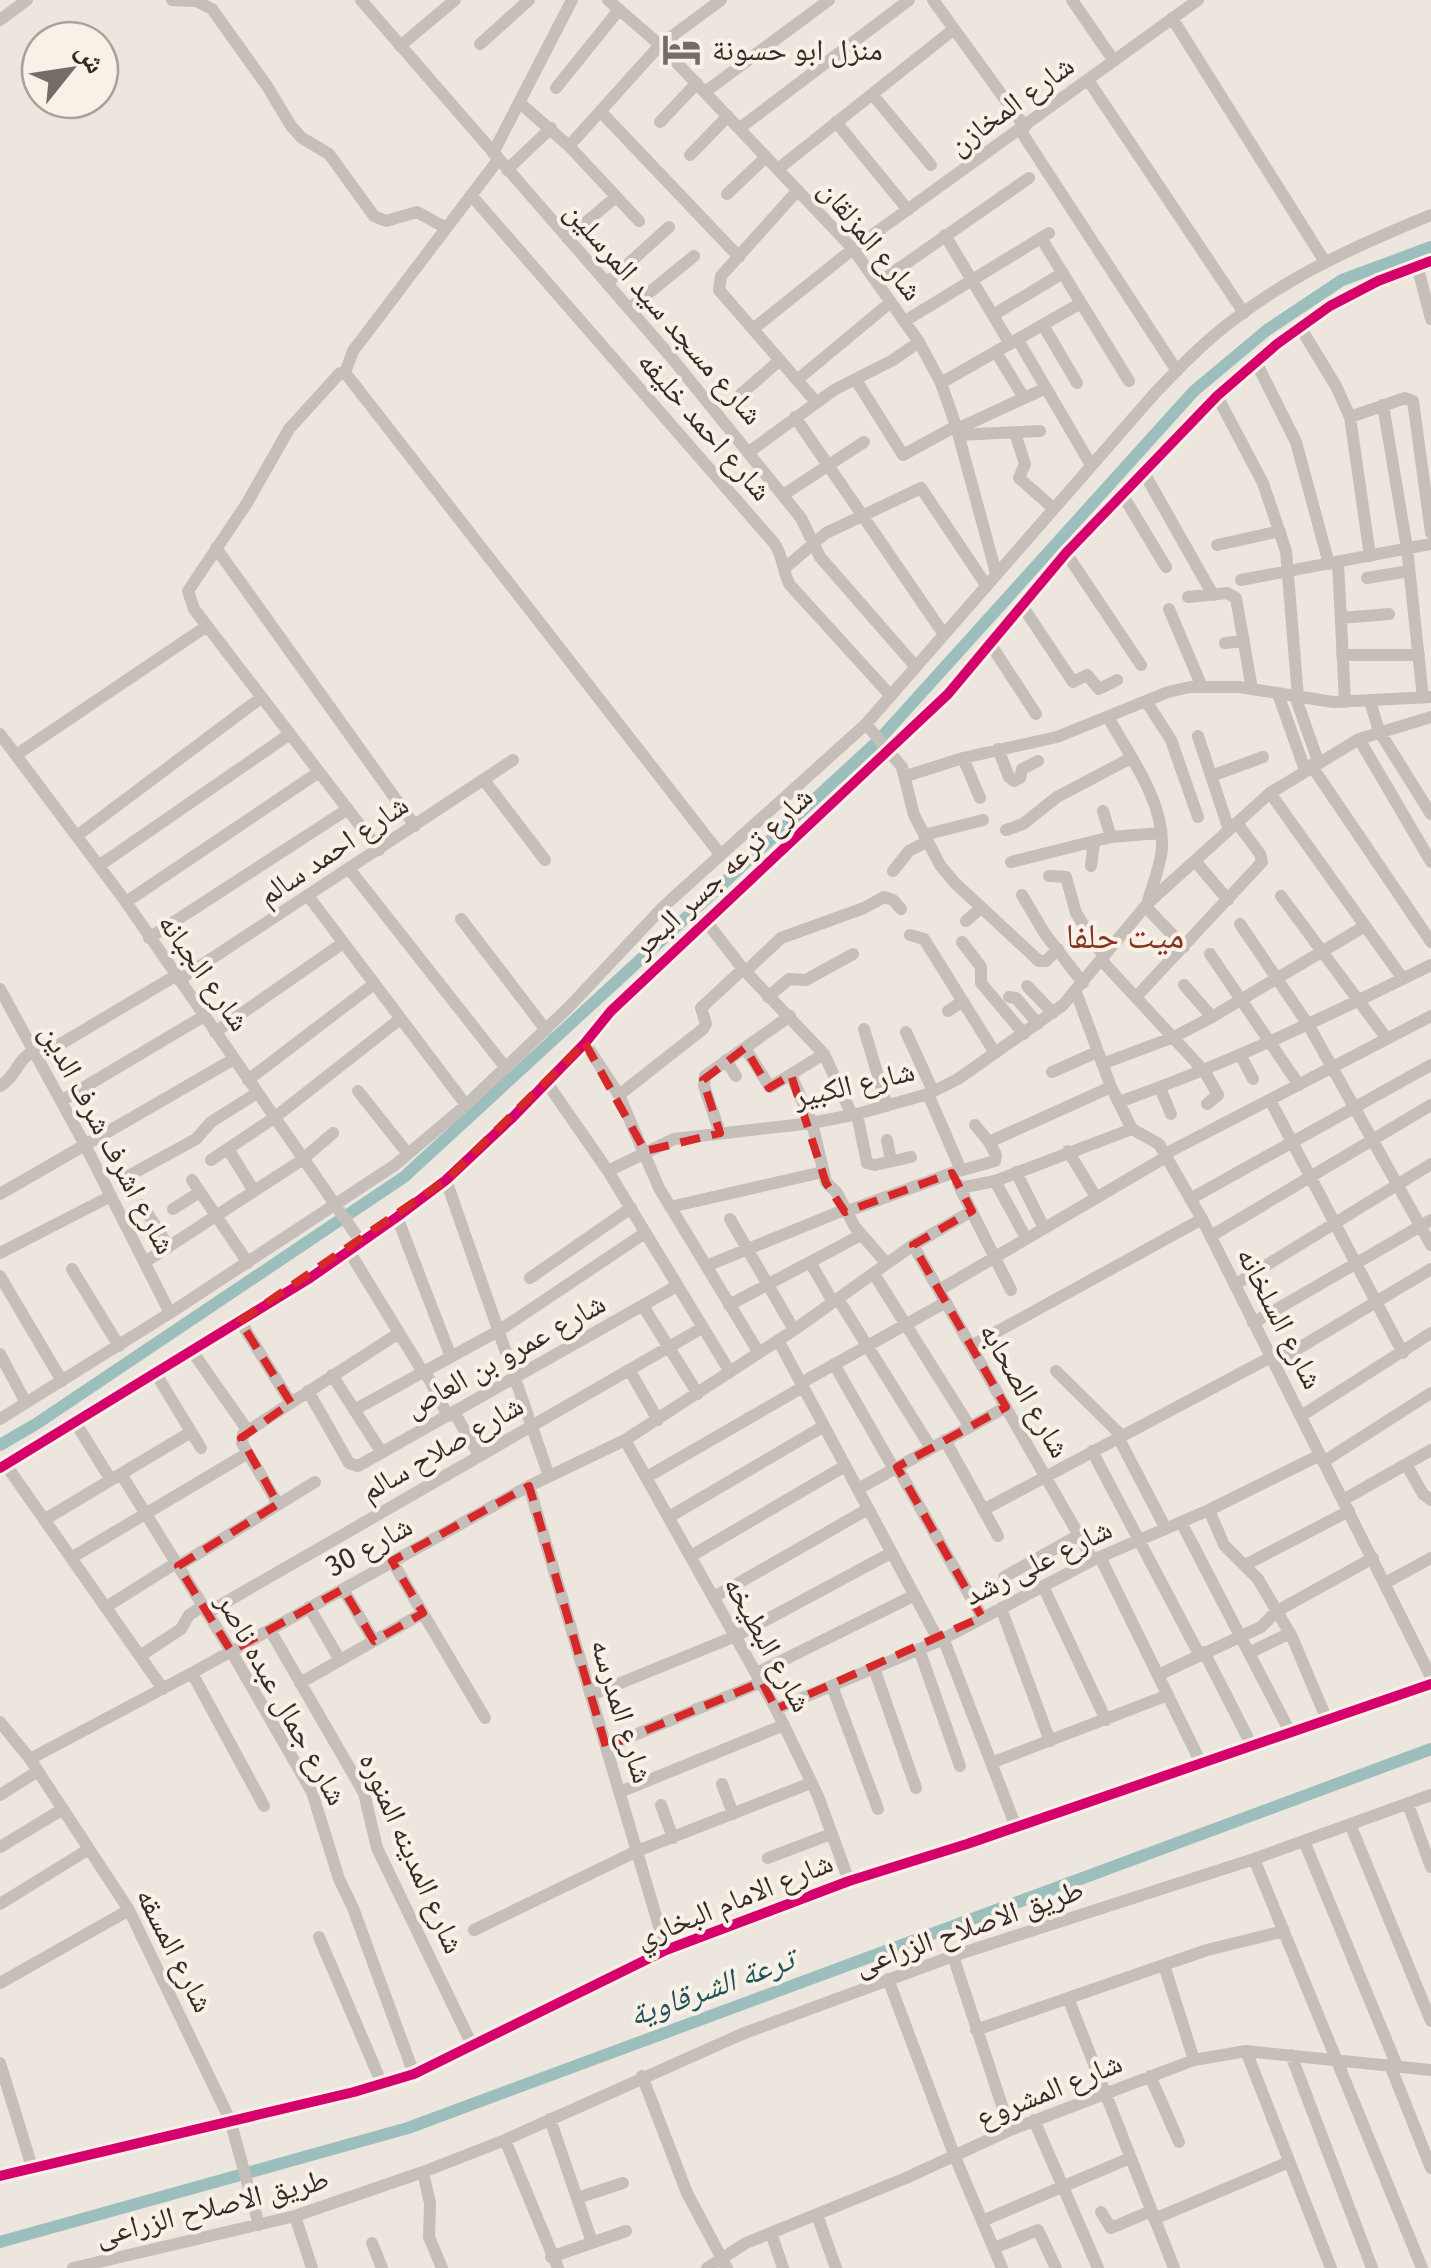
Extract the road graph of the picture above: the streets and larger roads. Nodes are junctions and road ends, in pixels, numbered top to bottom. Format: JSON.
{"nodes":[{"id":1,"x":27,"y":0,"type":"edge"},
{"id":2,"x":172,"y":0,"type":"edge"},
{"id":3,"x":361,"y":0,"type":"edge"},
{"id":4,"x":455,"y":0,"type":"edge"},
{"id":5,"x":529,"y":0,"type":"edge"},
{"id":6,"x":572,"y":0,"type":"edge"},
{"id":7,"x":608,"y":0,"type":"edge"},
{"id":8,"x":721,"y":0,"type":"edge"},
{"id":9,"x":829,"y":0,"type":"edge"},
{"id":10,"x":909,"y":0,"type":"edge"},
{"id":11,"x":932,"y":0,"type":"edge"},
{"id":12,"x":1072,"y":0,"type":"edge"},
{"id":13,"x":1198,"y":0,"type":"edge"},
{"id":14,"x":618,"y":10,"type":"junction"},
{"id":15,"x":1172,"y":18,"type":"junction"},
{"id":16,"x":0,"y":20,"type":"edge"},
{"id":17,"x":954,"y":29,"type":"junction"},
{"id":18,"x":480,"y":44,"type":"dead end"},
{"id":19,"x":400,"y":46,"type":"junction"},
{"id":20,"x":660,"y":46,"type":"junction"},
{"id":21,"x":1114,"y":61,"type":"junction"},
{"id":22,"x":1088,"y":80,"type":"junction"},
{"id":23,"x":556,"y":88,"type":"dead end"},
{"id":24,"x":701,"y":88,"type":"junction"},
{"id":25,"x":872,"y":94,"type":"junction"},
{"id":26,"x":521,"y":104,"type":"junction"},
{"id":27,"x":601,"y":112,"type":"junction"},
{"id":28,"x":728,"y":116,"type":"junction"},
{"id":29,"x":660,"y":122,"type":"dead end"},
{"id":30,"x":836,"y":122,"type":"junction"},
{"id":31,"x":551,"y":128,"type":"junction"},
{"id":32,"x":740,"y":128,"type":"junction"},
{"id":33,"x":1022,"y":129,"type":"junction"},
{"id":34,"x":569,"y":146,"type":"junction"},
{"id":35,"x":690,"y":155,"type":"dead end"},
{"id":36,"x":766,"y":157,"type":"junction"},
{"id":37,"x":499,"y":161,"type":"junction"},
{"id":38,"x":930,"y":164,"type":"dead end"},
{"id":39,"x":778,"y":169,"type":"junction"},
{"id":40,"x":1029,"y":178,"type":"dead end"},
{"id":41,"x":798,"y":190,"type":"junction"},
{"id":42,"x":727,"y":194,"type":"dead end"},
{"id":43,"x":471,"y":195,"type":"junction"},
{"id":44,"x":616,"y":197,"type":"junction"},
{"id":45,"x":908,"y":210,"type":"junction"},
{"id":46,"x":1431,"y":215,"type":"edge"},
{"id":47,"x":639,"y":221,"type":"dead end"},
{"id":48,"x":446,"y":228,"type":"junction"},
{"id":49,"x":669,"y":228,"type":"dead end"},
{"id":50,"x":945,"y":235,"type":"junction"},
{"id":51,"x":567,"y":238,"type":"junction"},
{"id":52,"x":853,"y":249,"type":"junction"},
{"id":53,"x":694,"y":256,"type":"dead end"},
{"id":54,"x":738,"y":257,"type":"junction"},
{"id":55,"x":1431,"y":260,"type":"edge"},
{"id":56,"x":1326,"y":262,"type":"junction"},
{"id":57,"x":1416,"y":266,"type":"junction"},
{"id":58,"x":1063,"y":273,"type":"junction"},
{"id":59,"x":972,"y":280,"type":"junction"},
{"id":60,"x":878,"y":282,"type":"junction"},
{"id":61,"x":606,"y":283,"type":"junction"},
{"id":62,"x":892,"y":302,"type":"junction"},
{"id":63,"x":1082,"y":303,"type":"junction"},
{"id":64,"x":629,"y":309,"type":"junction"},
{"id":65,"x":1244,"y":313,"type":"junction"},
{"id":66,"x":992,"y":316,"type":"junction"},
{"id":67,"x":1431,"y":319,"type":"edge"},
{"id":68,"x":904,"y":321,"type":"junction"},
{"id":69,"x":1042,"y":326,"type":"junction"},
{"id":70,"x":1300,"y":326,"type":"junction"},
{"id":71,"x":753,"y":329,"type":"junction"},
{"id":72,"x":919,"y":342,"type":"junction"},
{"id":73,"x":1014,"y":342,"type":"junction"},
{"id":74,"x":996,"y":352,"type":"junction"},
{"id":75,"x":780,"y":360,"type":"junction"},
{"id":76,"x":1256,"y":362,"type":"junction"},
{"id":77,"x":1177,"y":370,"type":"junction"},
{"id":78,"x":345,"y":373,"type":"junction"},
{"id":79,"x":797,"y":380,"type":"junction"},
{"id":80,"x":856,"y":380,"type":"junction"},
{"id":81,"x":1129,"y":381,"type":"dead end"},
{"id":82,"x":1077,"y":383,"type":"dead end"},
{"id":83,"x":941,"y":384,"type":"junction"},
{"id":84,"x":1046,"y":388,"type":"junction"},
{"id":85,"x":740,"y":394,"type":"dead end"},
{"id":86,"x":1217,"y":396,"type":"junction"},
{"id":87,"x":1024,"y":398,"type":"junction"},
{"id":88,"x":816,"y":402,"type":"junction"},
{"id":89,"x":1383,"y":406,"type":"junction"},
{"id":90,"x":795,"y":417,"type":"junction"},
{"id":91,"x":1350,"y":417,"type":"junction"},
{"id":92,"x":957,"y":430,"type":"junction"},
{"id":93,"x":1015,"y":432,"type":"junction"},
{"id":94,"x":1040,"y":432,"type":"dead end"},
{"id":95,"x":864,"y":442,"type":"dead end"},
{"id":96,"x":749,"y":452,"type":"junction"},
{"id":97,"x":828,"y":464,"type":"junction"},
{"id":98,"x":1092,"y":465,"type":"junction"},
{"id":99,"x":1143,"y":471,"type":"junction"},
{"id":100,"x":1427,"y":477,"type":"edge"},
{"id":101,"x":1122,"y":494,"type":"junction"},
{"id":102,"x":783,"y":495,"type":"junction"},
{"id":103,"x":1053,"y":508,"type":"junction"},
{"id":104,"x":864,"y":516,"type":"junction"},
{"id":105,"x":1280,"y":530,"type":"junction"},
{"id":106,"x":1431,"y":532,"type":"edge"},
{"id":107,"x":812,"y":543,"type":"junction"},
{"id":108,"x":1431,"y":544,"type":"edge"},
{"id":109,"x":1217,"y":545,"type":"dead end"},
{"id":110,"x":216,"y":548,"type":"junction"},
{"id":111,"x":1407,"y":548,"type":"junction"},
{"id":112,"x":1066,"y":553,"type":"junction"},
{"id":113,"x":1370,"y":556,"type":"junction"},
{"id":114,"x":1334,"y":563,"type":"junction"},
{"id":115,"x":1166,"y":566,"type":"dead end"},
{"id":116,"x":785,"y":568,"type":"junction"},
{"id":117,"x":1409,"y":571,"type":"junction"},
{"id":118,"x":1290,"y":572,"type":"junction"},
{"id":119,"x":996,"y":573,"type":"junction"},
{"id":120,"x":1367,"y":578,"type":"dead end"},
{"id":121,"x":1241,"y":580,"type":"dead end"},
{"id":122,"x":986,"y":585,"type":"junction"},
{"id":123,"x":1213,"y":595,"type":"junction"},
{"id":124,"x":1188,"y":598,"type":"dead end"},
{"id":125,"x":1023,"y":606,"type":"junction"},
{"id":126,"x":1169,"y":609,"type":"dead end"},
{"id":127,"x":1389,"y":614,"type":"dead end"},
{"id":128,"x":1340,"y":618,"type":"junction"},
{"id":129,"x":207,"y":626,"type":"junction"},
{"id":130,"x":944,"y":634,"type":"junction"},
{"id":131,"x":1244,"y":641,"type":"junction"},
{"id":132,"x":1225,"y":643,"type":"dead end"},
{"id":133,"x":991,"y":645,"type":"junction"},
{"id":134,"x":1342,"y":654,"type":"junction"},
{"id":135,"x":1419,"y":655,"type":"junction"},
{"id":136,"x":1140,"y":665,"type":"dead end"},
{"id":137,"x":916,"y":667,"type":"junction"},
{"id":138,"x":1117,"y":680,"type":"dead end"},
{"id":139,"x":1202,"y":687,"type":"junction"},
{"id":140,"x":1252,"y":690,"type":"junction"},
{"id":141,"x":1278,"y":694,"type":"junction"},
{"id":142,"x":891,"y":696,"type":"junction"},
{"id":143,"x":1296,"y":696,"type":"junction"},
{"id":144,"x":262,"y":697,"type":"junction"},
{"id":145,"x":1427,"y":698,"type":"edge"},
{"id":146,"x":1146,"y":701,"type":"junction"},
{"id":147,"x":1370,"y":701,"type":"junction"},
{"id":148,"x":1345,"y":702,"type":"junction"},
{"id":149,"x":1036,"y":714,"type":"dead end"},
{"id":150,"x":1108,"y":717,"type":"junction"},
{"id":151,"x":1431,"y":717,"type":"edge"},
{"id":152,"x":868,"y":727,"type":"junction"},
{"id":153,"x":1379,"y":731,"type":"junction"},
{"id":154,"x":0,"y":734,"type":"edge"},
{"id":155,"x":290,"y":734,"type":"junction"},
{"id":156,"x":1198,"y":736,"type":"dead end"},
{"id":157,"x":1359,"y":738,"type":"junction"},
{"id":158,"x":887,"y":749,"type":"junction"},
{"id":159,"x":998,"y":749,"type":"junction"},
{"id":160,"x":16,"y":754,"type":"junction"},
{"id":161,"x":1263,"y":757,"type":"dead end"},
{"id":162,"x":964,"y":758,"type":"junction"},
{"id":163,"x":1131,"y":758,"type":"junction"},
{"id":164,"x":513,"y":760,"type":"dead end"},
{"id":165,"x":1038,"y":761,"type":"dead end"},
{"id":166,"x":1312,"y":765,"type":"junction"},
{"id":167,"x":320,"y":772,"type":"junction"},
{"id":168,"x":906,"y":776,"type":"junction"},
{"id":169,"x":1211,"y":776,"type":"junction"},
{"id":170,"x":484,"y":780,"type":"junction"},
{"id":171,"x":1425,"y":788,"type":"edge"},
{"id":172,"x":1270,"y":792,"type":"junction"},
{"id":173,"x":980,"y":798,"type":"dead end"},
{"id":174,"x":348,"y":808,"type":"junction"},
{"id":175,"x":1103,"y":811,"type":"dead end"},
{"id":176,"x":1431,"y":814,"type":"edge"},
{"id":177,"x":1198,"y":817,"type":"dead end"},
{"id":178,"x":983,"y":820,"type":"dead end"},
{"id":179,"x":415,"y":826,"type":"junction"},
{"id":180,"x":1233,"y":827,"type":"junction"},
{"id":181,"x":1006,"y":830,"type":"dead end"},
{"id":182,"x":1160,"y":833,"type":"junction"},
{"id":183,"x":78,"y":835,"type":"junction"},
{"id":184,"x":1112,"y":837,"type":"junction"},
{"id":185,"x":926,"y":838,"type":"junction"},
{"id":186,"x":1094,"y":842,"type":"junction"},
{"id":187,"x":379,"y":850,"type":"junction"},
{"id":188,"x":720,"y":854,"type":"junction"},
{"id":189,"x":545,"y":860,"type":"dead end"},
{"id":190,"x":1195,"y":861,"type":"junction"},
{"id":191,"x":1011,"y":862,"type":"dead end"},
{"id":192,"x":1431,"y":862,"type":"edge"},
{"id":193,"x":100,"y":865,"type":"junction"},
{"id":194,"x":1091,"y":866,"type":"dead end"},
{"id":195,"x":350,"y":870,"type":"junction"},
{"id":196,"x":893,"y":871,"type":"dead end"},
{"id":197,"x":1048,"y":876,"type":"dead end"},
{"id":198,"x":1022,"y":895,"type":"dead end"},
{"id":199,"x":1280,"y":896,"type":"dead end"},
{"id":200,"x":310,"y":897,"type":"junction"},
{"id":201,"x":1228,"y":900,"type":"junction"},
{"id":202,"x":126,"y":902,"type":"junction"},
{"id":203,"x":1146,"y":904,"type":"junction"},
{"id":204,"x":981,"y":908,"type":"junction"},
{"id":205,"x":900,"y":910,"type":"dead end"},
{"id":206,"x":462,"y":920,"type":"dead end"},
{"id":207,"x":705,"y":920,"type":"junction"},
{"id":208,"x":966,"y":921,"type":"dead end"},
{"id":209,"x":1240,"y":924,"type":"dead end"},
{"id":210,"x":1364,"y":926,"type":"junction"},
{"id":211,"x":910,"y":935,"type":"dead end"},
{"id":212,"x":149,"y":938,"type":"junction"},
{"id":213,"x":962,"y":942,"type":"dead end"},
{"id":214,"x":1431,"y":942,"type":"edge"},
{"id":215,"x":343,"y":943,"type":"junction"},
{"id":216,"x":1184,"y":946,"type":"junction"},
{"id":217,"x":1058,"y":949,"type":"junction"},
{"id":218,"x":1324,"y":953,"type":"junction"},
{"id":219,"x":853,"y":954,"type":"dead end"},
{"id":220,"x":1210,"y":954,"type":"dead end"},
{"id":221,"x":1103,"y":959,"type":"junction"},
{"id":222,"x":1431,"y":967,"type":"edge"},
{"id":223,"x":744,"y":971,"type":"junction"},
{"id":224,"x":177,"y":978,"type":"junction"},
{"id":225,"x":1278,"y":979,"type":"junction"},
{"id":226,"x":1403,"y":979,"type":"junction"},
{"id":227,"x":374,"y":984,"type":"junction"},
{"id":228,"x":1184,"y":984,"type":"dead end"},
{"id":229,"x":1027,"y":986,"type":"dead end"},
{"id":230,"x":1080,"y":988,"type":"junction"},
{"id":231,"x":0,"y":990,"type":"edge"},
{"id":232,"x":768,"y":997,"type":"junction"},
{"id":233,"x":1010,"y":997,"type":"dead end"},
{"id":234,"x":1136,"y":997,"type":"junction"},
{"id":235,"x":1243,"y":999,"type":"junction"},
{"id":236,"x":963,"y":1001,"type":"junction"},
{"id":237,"x":1359,"y":1002,"type":"junction"},
{"id":238,"x":948,"y":1010,"type":"dead end"},
{"id":239,"x":1053,"y":1013,"type":"junction"},
{"id":240,"x":204,"y":1016,"type":"junction"},
{"id":241,"x":790,"y":1016,"type":"junction"},
{"id":242,"x":1431,"y":1016,"type":"edge"},
{"id":243,"x":1212,"y":1017,"type":"junction"},
{"id":244,"x":400,"y":1019,"type":"junction"},
{"id":245,"x":1038,"y":1024,"type":"junction"},
{"id":246,"x":1309,"y":1026,"type":"junction"},
{"id":247,"x":864,"y":1029,"type":"dead end"},
{"id":248,"x":546,"y":1030,"type":"junction"},
{"id":249,"x":215,"y":1032,"type":"junction"},
{"id":250,"x":906,"y":1032,"type":"dead end"},
{"id":251,"x":1024,"y":1034,"type":"junction"},
{"id":252,"x":1174,"y":1036,"type":"junction"},
{"id":253,"x":662,"y":1038,"type":"dead end"},
{"id":254,"x":1387,"y":1039,"type":"junction"},
{"id":255,"x":585,"y":1043,"type":"junction"},
{"id":256,"x":1272,"y":1043,"type":"junction"},
{"id":257,"x":745,"y":1048,"type":"junction"},
{"id":258,"x":674,"y":1052,"type":"junction"},
{"id":259,"x":995,"y":1053,"type":"junction"},
{"id":260,"x":35,"y":1054,"type":"junction"},
{"id":261,"x":824,"y":1054,"type":"junction"},
{"id":262,"x":1240,"y":1056,"type":"junction"},
{"id":263,"x":1100,"y":1058,"type":"junction"},
{"id":264,"x":234,"y":1059,"type":"junction"},
{"id":265,"x":726,"y":1060,"type":"junction"},
{"id":266,"x":1431,"y":1065,"type":"edge"},
{"id":267,"x":506,"y":1068,"type":"junction"},
{"id":268,"x":1332,"y":1068,"type":"junction"},
{"id":269,"x":1052,"y":1072,"type":"dead end"},
{"id":270,"x":1204,"y":1072,"type":"junction"},
{"id":271,"x":791,"y":1075,"type":"junction"},
{"id":272,"x":736,"y":1076,"type":"dead end"},
{"id":273,"x":1253,"y":1079,"type":"dead end"},
{"id":274,"x":248,"y":1080,"type":"junction"},
{"id":275,"x":546,"y":1083,"type":"junction"},
{"id":276,"x":1299,"y":1085,"type":"junction"},
{"id":277,"x":0,"y":1086,"type":"edge"},
{"id":278,"x":1111,"y":1087,"type":"junction"},
{"id":279,"x":1160,"y":1088,"type":"junction"},
{"id":280,"x":358,"y":1091,"type":"dead end"},
{"id":281,"x":931,"y":1092,"type":"junction"},
{"id":282,"x":257,"y":1093,"type":"junction"},
{"id":283,"x":619,"y":1095,"type":"junction"},
{"id":284,"x":1270,"y":1100,"type":"junction"},
{"id":285,"x":61,"y":1101,"type":"junction"},
{"id":286,"x":1119,"y":1102,"type":"junction"},
{"id":287,"x":1207,"y":1104,"type":"dead end"},
{"id":288,"x":466,"y":1105,"type":"junction"},
{"id":289,"x":1353,"y":1105,"type":"junction"},
{"id":290,"x":1431,"y":1105,"type":"edge"},
{"id":291,"x":887,"y":1106,"type":"junction"},
{"id":292,"x":854,"y":1114,"type":"junction"},
{"id":293,"x":1171,"y":1114,"type":"dead end"},
{"id":294,"x":274,"y":1118,"type":"junction"},
{"id":295,"x":812,"y":1123,"type":"junction"},
{"id":296,"x":975,"y":1125,"type":"dead end"},
{"id":297,"x":1132,"y":1128,"type":"junction"},
{"id":298,"x":333,"y":1133,"type":"dead end"},
{"id":299,"x":720,"y":1133,"type":"junction"},
{"id":300,"x":1372,"y":1138,"type":"junction"},
{"id":301,"x":887,"y":1140,"type":"dead end"},
{"id":302,"x":1291,"y":1141,"type":"junction"},
{"id":303,"x":989,"y":1142,"type":"junction"},
{"id":304,"x":86,"y":1147,"type":"junction"},
{"id":305,"x":228,"y":1149,"type":"junction"},
{"id":306,"x":645,"y":1151,"type":"junction"},
{"id":307,"x":1068,"y":1151,"type":"junction"},
{"id":308,"x":408,"y":1154,"type":"junction"},
{"id":309,"x":1166,"y":1155,"type":"junction"},
{"id":310,"x":911,"y":1157,"type":"dead end"},
{"id":311,"x":211,"y":1160,"type":"dead end"},
{"id":312,"x":302,"y":1160,"type":"junction"},
{"id":313,"x":891,"y":1161,"type":"junction"},
{"id":314,"x":1431,"y":1164,"type":"edge"},
{"id":315,"x":608,"y":1171,"type":"junction"},
{"id":316,"x":823,"y":1172,"type":"junction"},
{"id":317,"x":956,"y":1172,"type":"junction"},
{"id":318,"x":1016,"y":1172,"type":"junction"},
{"id":319,"x":1310,"y":1176,"type":"junction"},
{"id":320,"x":121,"y":1180,"type":"dead end"},
{"id":321,"x":446,"y":1180,"type":"junction"},
{"id":322,"x":994,"y":1181,"type":"junction"},
{"id":323,"x":1397,"y":1184,"type":"junction"},
{"id":324,"x":960,"y":1188,"type":"junction"},
{"id":325,"x":254,"y":1191,"type":"junction"},
{"id":326,"x":0,"y":1194,"type":"edge"},
{"id":327,"x":112,"y":1196,"type":"junction"},
{"id":328,"x":1096,"y":1197,"type":"junction"},
{"id":329,"x":1190,"y":1199,"type":"junction"},
{"id":330,"x":142,"y":1205,"type":"dead end"},
{"id":331,"x":631,"y":1208,"type":"junction"},
{"id":332,"x":670,"y":1208,"type":"junction"},
{"id":333,"x":174,"y":1209,"type":"dead end"},
{"id":334,"x":336,"y":1210,"type":"junction"},
{"id":335,"x":844,"y":1211,"type":"junction"},
{"id":336,"x":972,"y":1212,"type":"junction"},
{"id":337,"x":216,"y":1216,"type":"junction"},
{"id":338,"x":397,"y":1217,"type":"junction"},
{"id":339,"x":730,"y":1218,"type":"dead end"},
{"id":340,"x":1202,"y":1219,"type":"junction"},
{"id":341,"x":1334,"y":1222,"type":"junction"},
{"id":342,"x":1426,"y":1223,"type":"edge"},
{"id":343,"x":1044,"y":1228,"type":"junction"},
{"id":344,"x":646,"y":1233,"type":"junction"},
{"id":345,"x":861,"y":1235,"type":"junction"},
{"id":346,"x":1211,"y":1236,"type":"junction"},
{"id":347,"x":1026,"y":1238,"type":"junction"},
{"id":348,"x":354,"y":1242,"type":"junction"},
{"id":349,"x":914,"y":1245,"type":"junction"},
{"id":350,"x":1431,"y":1245,"type":"edge"},
{"id":351,"x":169,"y":1246,"type":"junction"},
{"id":352,"x":748,"y":1248,"type":"junction"},
{"id":353,"x":0,"y":1253,"type":"edge"},
{"id":354,"x":995,"y":1257,"type":"junction"},
{"id":355,"x":145,"y":1262,"type":"junction"},
{"id":356,"x":810,"y":1262,"type":"junction"},
{"id":357,"x":1356,"y":1262,"type":"junction"},
{"id":358,"x":248,"y":1263,"type":"junction"},
{"id":359,"x":886,"y":1264,"type":"junction"},
{"id":360,"x":706,"y":1266,"type":"junction"},
{"id":361,"x":72,"y":1269,"type":"dead end"},
{"id":362,"x":1431,"y":1269,"type":"edge"},
{"id":363,"x":874,"y":1274,"type":"junction"},
{"id":364,"x":0,"y":1276,"type":"edge"},
{"id":365,"x":530,"y":1278,"type":"dead end"},
{"id":366,"x":768,"y":1284,"type":"junction"},
{"id":367,"x":1236,"y":1284,"type":"junction"},
{"id":368,"x":677,"y":1286,"type":"junction"},
{"id":369,"x":1011,"y":1290,"type":"dead end"},
{"id":370,"x":942,"y":1296,"type":"junction"},
{"id":371,"x":836,"y":1300,"type":"junction"},
{"id":372,"x":1376,"y":1302,"type":"junction"},
{"id":373,"x":729,"y":1304,"type":"junction"},
{"id":374,"x":642,"y":1306,"type":"junction"},
{"id":375,"x":170,"y":1313,"type":"junction"},
{"id":376,"x":240,"y":1320,"type":"junction"},
{"id":377,"x":1254,"y":1323,"type":"junction"},
{"id":378,"x":906,"y":1324,"type":"junction"},
{"id":379,"x":702,"y":1328,"type":"junction"},
{"id":380,"x":500,"y":1330,"type":"junction"},
{"id":381,"x":794,"y":1330,"type":"junction"},
{"id":382,"x":399,"y":1333,"type":"junction"},
{"id":383,"x":1431,"y":1333,"type":"edge"},
{"id":384,"x":778,"y":1340,"type":"junction"},
{"id":385,"x":118,"y":1346,"type":"junction"},
{"id":386,"x":867,"y":1346,"type":"junction"},
{"id":387,"x":971,"y":1346,"type":"junction"},
{"id":388,"x":669,"y":1348,"type":"junction"},
{"id":389,"x":192,"y":1351,"type":"junction"},
{"id":390,"x":759,"y":1353,"type":"junction"},
{"id":391,"x":1403,"y":1353,"type":"junction"},
{"id":392,"x":0,"y":1354,"type":"edge"},
{"id":393,"x":452,"y":1356,"type":"junction"},
{"id":394,"x":1272,"y":1360,"type":"junction"},
{"id":395,"x":834,"y":1364,"type":"junction"},
{"id":396,"x":424,"y":1371,"type":"junction"},
{"id":397,"x":630,"y":1371,"type":"junction"},
{"id":398,"x":1056,"y":1371,"type":"dead end"},
{"id":399,"x":730,"y":1372,"type":"junction"},
{"id":400,"x":156,"y":1374,"type":"junction"},
{"id":401,"x":332,"y":1375,"type":"junction"},
{"id":402,"x":516,"y":1378,"type":"junction"},
{"id":403,"x":62,"y":1381,"type":"junction"},
{"id":404,"x":802,"y":1385,"type":"junction"},
{"id":405,"x":308,"y":1391,"type":"junction"},
{"id":406,"x":1431,"y":1393,"type":"edge"},
{"id":407,"x":698,"y":1394,"type":"junction"},
{"id":408,"x":26,"y":1403,"type":"junction"},
{"id":409,"x":291,"y":1403,"type":"junction"},
{"id":410,"x":1006,"y":1408,"type":"junction"},
{"id":411,"x":354,"y":1410,"type":"junction"},
{"id":412,"x":451,"y":1414,"type":"junction"},
{"id":413,"x":1301,"y":1416,"type":"junction"},
{"id":414,"x":0,"y":1419,"type":"edge"},
{"id":415,"x":658,"y":1420,"type":"junction"},
{"id":416,"x":75,"y":1422,"type":"junction"},
{"id":417,"x":532,"y":1425,"type":"junction"},
{"id":418,"x":824,"y":1426,"type":"junction"},
{"id":419,"x":970,"y":1427,"type":"junction"},
{"id":420,"x":191,"y":1432,"type":"junction"},
{"id":421,"x":245,"y":1433,"type":"junction"},
{"id":422,"x":1120,"y":1436,"type":"junction"},
{"id":423,"x":626,"y":1440,"type":"junction"},
{"id":424,"x":945,"y":1440,"type":"junction"},
{"id":425,"x":201,"y":1448,"type":"dead end"},
{"id":426,"x":931,"y":1448,"type":"junction"},
{"id":427,"x":1092,"y":1450,"type":"junction"},
{"id":428,"x":1431,"y":1450,"type":"edge"},
{"id":429,"x":382,"y":1453,"type":"junction"},
{"id":430,"x":248,"y":1454,"type":"junction"},
{"id":431,"x":478,"y":1455,"type":"junction"},
{"id":432,"x":1322,"y":1458,"type":"junction"},
{"id":433,"x":1406,"y":1464,"type":"junction"},
{"id":434,"x":3,"y":1466,"type":"edge"},
{"id":435,"x":845,"y":1466,"type":"junction"},
{"id":436,"x":895,"y":1468,"type":"junction"},
{"id":437,"x":550,"y":1476,"type":"junction"},
{"id":438,"x":1045,"y":1476,"type":"junction"},
{"id":439,"x":116,"y":1477,"type":"junction"},
{"id":440,"x":646,"y":1477,"type":"junction"},
{"id":441,"x":314,"y":1482,"type":"dead end"},
{"id":442,"x":529,"y":1486,"type":"junction"},
{"id":443,"x":858,"y":1489,"type":"junction"},
{"id":444,"x":1431,"y":1500,"type":"edge"},
{"id":445,"x":278,"y":1504,"type":"junction"},
{"id":446,"x":1346,"y":1505,"type":"junction"},
{"id":447,"x":868,"y":1509,"type":"junction"},
{"id":448,"x":984,"y":1510,"type":"junction"},
{"id":449,"x":1210,"y":1510,"type":"junction"},
{"id":450,"x":146,"y":1514,"type":"junction"},
{"id":451,"x":669,"y":1516,"type":"junction"},
{"id":452,"x":44,"y":1520,"type":"junction"},
{"id":453,"x":1181,"y":1522,"type":"junction"},
{"id":454,"x":1166,"y":1529,"type":"junction"},
{"id":455,"x":998,"y":1536,"type":"dead end"},
{"id":456,"x":1079,"y":1536,"type":"junction"},
{"id":457,"x":1140,"y":1540,"type":"junction"},
{"id":458,"x":891,"y":1553,"type":"junction"},
{"id":459,"x":691,"y":1556,"type":"junction"},
{"id":460,"x":72,"y":1558,"type":"junction"},
{"id":461,"x":1096,"y":1558,"type":"junction"},
{"id":462,"x":1373,"y":1558,"type":"junction"},
{"id":463,"x":1431,"y":1558,"type":"edge"},
{"id":464,"x":392,"y":1561,"type":"junction"},
{"id":465,"x":1245,"y":1564,"type":"junction"},
{"id":466,"x":177,"y":1565,"type":"junction"},
{"id":467,"x":1004,"y":1577,"type":"dead end"},
{"id":468,"x":1385,"y":1582,"type":"junction"},
{"id":469,"x":1043,"y":1586,"type":"junction"},
{"id":470,"x":343,"y":1588,"type":"junction"},
{"id":471,"x":913,"y":1596,"type":"junction"},
{"id":472,"x":714,"y":1597,"type":"junction"},
{"id":473,"x":106,"y":1607,"type":"junction"},
{"id":474,"x":310,"y":1607,"type":"junction"},
{"id":475,"x":1002,"y":1608,"type":"junction"},
{"id":476,"x":205,"y":1609,"type":"junction"},
{"id":477,"x":1277,"y":1611,"type":"junction"},
{"id":478,"x":423,"y":1613,"type":"junction"},
{"id":479,"x":982,"y":1617,"type":"junction"},
{"id":480,"x":270,"y":1630,"type":"junction"},
{"id":481,"x":1290,"y":1632,"type":"junction"},
{"id":482,"x":736,"y":1636,"type":"junction"},
{"id":483,"x":1241,"y":1636,"type":"junction"},
{"id":484,"x":941,"y":1640,"type":"junction"},
{"id":485,"x":374,"y":1641,"type":"junction"},
{"id":486,"x":918,"y":1650,"type":"junction"},
{"id":487,"x":231,"y":1651,"type":"junction"},
{"id":488,"x":1202,"y":1653,"type":"junction"},
{"id":489,"x":1249,"y":1653,"type":"junction"},
{"id":490,"x":140,"y":1656,"type":"junction"},
{"id":491,"x":340,"y":1660,"type":"junction"},
{"id":492,"x":874,"y":1668,"type":"junction"},
{"id":493,"x":192,"y":1673,"type":"junction"},
{"id":494,"x":1158,"y":1675,"type":"junction"},
{"id":495,"x":760,"y":1678,"type":"junction"},
{"id":496,"x":1431,"y":1680,"type":"edge"},
{"id":497,"x":300,"y":1682,"type":"junction"},
{"id":498,"x":832,"y":1686,"type":"junction"},
{"id":499,"x":163,"y":1689,"type":"junction"},
{"id":500,"x":591,"y":1695,"type":"junction"},
{"id":501,"x":1168,"y":1695,"type":"junction"},
{"id":502,"x":776,"y":1708,"type":"junction"},
{"id":503,"x":485,"y":1718,"type":"dead end"},
{"id":504,"x":1106,"y":1720,"type":"junction"},
{"id":505,"x":1327,"y":1720,"type":"junction"},
{"id":506,"x":784,"y":1725,"type":"junction"},
{"id":507,"x":2,"y":1728,"type":"edge"},
{"id":508,"x":1290,"y":1732,"type":"junction"},
{"id":509,"x":1050,"y":1741,"type":"junction"},
{"id":510,"x":1252,"y":1746,"type":"junction"},
{"id":511,"x":606,"y":1747,"type":"junction"},
{"id":512,"x":30,"y":1758,"type":"junction"},
{"id":513,"x":991,"y":1763,"type":"junction"},
{"id":514,"x":1202,"y":1763,"type":"junction"},
{"id":515,"x":960,"y":1766,"type":"dead end"},
{"id":516,"x":38,"y":1771,"type":"junction"},
{"id":517,"x":811,"y":1783,"type":"junction"},
{"id":518,"x":722,"y":1784,"type":"dead end"},
{"id":519,"x":916,"y":1788,"type":"dead end"},
{"id":520,"x":620,"y":1792,"type":"junction"},
{"id":521,"x":0,"y":1795,"type":"edge"},
{"id":522,"x":1431,"y":1795,"type":"edge"},
{"id":523,"x":1408,"y":1804,"type":"junction"},
{"id":524,"x":661,"y":1805,"type":"dead end"},
{"id":525,"x":264,"y":1806,"type":"dead end"},
{"id":526,"x":64,"y":1808,"type":"junction"},
{"id":527,"x":878,"y":1809,"type":"dead end"},
{"id":528,"x":733,"y":1814,"type":"junction"},
{"id":529,"x":1350,"y":1824,"type":"junction"},
{"id":530,"x":1016,"y":1827,"type":"junction"},
{"id":531,"x":832,"y":1834,"type":"junction"},
{"id":532,"x":674,"y":1838,"type":"junction"},
{"id":533,"x":1304,"y":1841,"type":"junction"},
{"id":534,"x":0,"y":1847,"type":"edge"},
{"id":535,"x":89,"y":1849,"type":"junction"},
{"id":536,"x":637,"y":1852,"type":"junction"},
{"id":537,"x":768,"y":1858,"type":"dead end"},
{"id":538,"x":1254,"y":1859,"type":"junction"},
{"id":539,"x":1431,"y":1867,"type":"edge"},
{"id":540,"x":849,"y":1880,"type":"junction"},
{"id":541,"x":0,"y":1904,"type":"edge"},
{"id":542,"x":129,"y":1910,"type":"junction"},
{"id":543,"x":474,"y":1930,"type":"dead end"},
{"id":544,"x":1284,"y":1931,"type":"junction"},
{"id":545,"x":319,"y":1937,"type":"dead end"},
{"id":546,"x":666,"y":1950,"type":"junction"},
{"id":547,"x":953,"y":1956,"type":"junction"},
{"id":548,"x":1164,"y":1965,"type":"junction"},
{"id":549,"x":888,"y":1980,"type":"junction"},
{"id":550,"x":0,"y":1984,"type":"edge"},
{"id":551,"x":1068,"y":1998,"type":"junction"},
{"id":552,"x":1431,"y":2021,"type":"edge"},
{"id":553,"x":976,"y":2030,"type":"junction"},
{"id":554,"x":473,"y":2047,"type":"junction"},
{"id":555,"x":1246,"y":2051,"type":"junction"},
{"id":556,"x":1291,"y":2055,"type":"junction"},
{"id":557,"x":1194,"y":2060,"type":"junction"},
{"id":558,"x":1335,"y":2061,"type":"junction"},
{"id":559,"x":0,"y":2063,"type":"edge"},
{"id":560,"x":1394,"y":2066,"type":"junction"},
{"id":561,"x":1431,"y":2070,"type":"edge"},
{"id":562,"x":414,"y":2074,"type":"junction"},
{"id":563,"x":642,"y":2076,"type":"junction"},
{"id":564,"x":1150,"y":2076,"type":"junction"},
{"id":565,"x":382,"y":2084,"type":"junction"},
{"id":566,"x":1104,"y":2093,"type":"junction"},
{"id":567,"x":550,"y":2119,"type":"junction"},
{"id":568,"x":230,"y":2120,"type":"junction"},
{"id":569,"x":1034,"y":2120,"type":"junction"},
{"id":570,"x":1010,"y":2130,"type":"junction"},
{"id":571,"x":505,"y":2140,"type":"junction"},
{"id":572,"x":1179,"y":2142,"type":"dead end"},
{"id":573,"x":955,"y":2157,"type":"junction"},
{"id":574,"x":1130,"y":2158,"type":"junction"},
{"id":575,"x":1289,"y":2162,"type":"junction"},
{"id":576,"x":32,"y":2168,"type":"junction"},
{"id":577,"x":1431,"y":2168,"type":"edge"},
{"id":578,"x":424,"y":2172,"type":"junction"},
{"id":579,"x":0,"y":2176,"type":"edge"},
{"id":580,"x":623,"y":2183,"type":"dead end"},
{"id":581,"x":1063,"y":2186,"type":"junction"},
{"id":582,"x":577,"y":2198,"type":"junction"},
{"id":583,"x":1101,"y":2212,"type":"dead end"},
{"id":584,"x":816,"y":2215,"type":"junction"},
{"id":585,"x":1153,"y":2215,"type":"junction"},
{"id":586,"x":295,"y":2216,"type":"junction"},
{"id":587,"x":982,"y":2221,"type":"junction"},
{"id":588,"x":259,"y":2225,"type":"junction"},
{"id":589,"x":626,"y":2231,"type":"dead end"},
{"id":590,"x":771,"y":2233,"type":"junction"},
{"id":591,"x":372,"y":2242,"type":"dead end"},
{"id":592,"x":592,"y":2242,"type":"junction"},
{"id":593,"x":994,"y":2248,"type":"junction"},
{"id":594,"x":555,"y":2262,"type":"edge"},
{"id":595,"x":725,"y":2262,"type":"edge"},
{"id":596,"x":1327,"y":2267,"type":"edge"},
{"id":597,"x":72,"y":2268,"type":"edge"},
{"id":598,"x":312,"y":2268,"type":"edge"},
{"id":599,"x":382,"y":2268,"type":"edge"},
{"id":600,"x":442,"y":2268,"type":"edge"},
{"id":601,"x":707,"y":2268,"type":"edge"},
{"id":602,"x":783,"y":2268,"type":"edge"},
{"id":603,"x":836,"y":2268,"type":"edge"},
{"id":604,"x":1002,"y":2268,"type":"edge"},
{"id":605,"x":1056,"y":2268,"type":"edge"},
{"id":606,"x":1098,"y":2268,"type":"edge"},
{"id":607,"x":1174,"y":2268,"type":"edge"},
{"id":608,"x":1372,"y":2268,"type":"edge"},
{"id":609,"x":1422,"y":2268,"type":"edge"}],
"edges":[{"from":1,"to":16,"type":"street"},
{"from":2,"to":48,"type":"street"},
{"from":3,"to":19,"type":"street","name":"شارع مسجد سيد المرسلين"},
{"from":4,"to":19,"type":"street"},
{"from":5,"to":18,"type":"street"},
{"from":6,"to":26,"type":"street"},
{"from":7,"to":14,"type":"street","name":"شارع المزلقان"},
{"from":8,"to":20,"type":"street"},
{"from":9,"to":24,"type":"street"},
{"from":10,"to":32,"type":"street"},
{"from":11,"to":17,"type":"street"},
{"from":12,"to":21,"type":"street"},
{"from":13,"to":15,"type":"street","name":"شارع المخازن"},
{"from":14,"to":20,"type":"street","name":"شارع المزلقان"},
{"from":14,"to":23,"type":"street"},
{"from":15,"to":21,"type":"street","name":"شارع المخازن"},
{"from":15,"to":56,"type":"street"},
{"from":17,"to":25,"type":"street"},
{"from":17,"to":33,"type":"street"},
{"from":19,"to":37,"type":"street","name":"شارع مسجد سيد المرسلين"},
{"from":20,"to":24,"type":"street","name":"شارع المزلقان"},
{"from":20,"to":27,"type":"street"},
{"from":21,"to":22,"type":"street","name":"شارع المخازن"},
{"from":22,"to":33,"type":"street","name":"شارع المخازن"},
{"from":22,"to":65,"type":"street"},
{"from":24,"to":28,"type":"street","name":"شارع المزلقان"},
{"from":24,"to":29,"type":"street"},
{"from":25,"to":30,"type":"street"},
{"from":25,"to":38,"type":"street"},
{"from":26,"to":31,"type":"street"},
{"from":26,"to":37,"type":"street"},
{"from":27,"to":34,"type":"street"},
{"from":27,"to":54,"type":"street"},
{"from":28,"to":32,"type":"street","name":"شارع المزلقان"},
{"from":28,"to":35,"type":"street"},
{"from":30,"to":39,"type":"street"},
{"from":30,"to":45,"type":"street"},
{"from":31,"to":34,"type":"street"},
{"from":31,"to":37,"type":"street"},
{"from":32,"to":36,"type":"street","name":"شارع المزلقان"},
{"from":33,"to":45,"type":"street","name":"شارع المخازن"},
{"from":33,"to":77,"type":"street"},
{"from":34,"to":44,"type":"street"},
{"from":36,"to":39,"type":"street","name":"شارع المزلقان"},
{"from":36,"to":42,"type":"street"},
{"from":37,"to":43,"type":"street"},
{"from":37,"to":51,"type":"street","name":"شارع مسجد سيد المرسلين"},
{"from":39,"to":41,"type":"street","name":"شارع المزلقان"},
{"from":40,"to":50,"type":"street"},
{"from":41,"to":52,"type":"street","name":"شارع المزلقان"},
{"from":41,"to":54,"type":"street"},
{"from":43,"to":48,"type":"street"},
{"from":43,"to":116,"type":"street","name":"شارع احمد خليفه"},
{"from":44,"to":47,"type":"street"},
{"from":44,"to":51,"type":"street"},
{"from":45,"to":52,"type":"street","name":"شارع المخازن"},
{"from":46,"to":56,"type":"street","name":"شارع ترعه جسر البحر"},
{"from":48,"to":78,"type":"street"},
{"from":49,"to":61,"type":"street"},
{"from":50,"to":59,"type":"street"},
{"from":50,"to":60,"type":"street"},
{"from":51,"to":61,"type":"street","name":"شارع مسجد سيد المرسلين"},
{"from":52,"to":60,"type":"street","name":"شارع المزلقان"},
{"from":52,"to":71,"type":"street","name":"شارع المخازن"},
{"from":53,"to":64,"type":"street"},
{"from":54,"to":71,"type":"street"},
{"from":55,"to":57,"type":"street","name":"شارع ترعه جسر البحر"},
{"from":56,"to":65,"type":"street","name":"شارع ترعه جسر البحر"},
{"from":57,"to":67,"type":"street"},
{"from":57,"to":70,"type":"street","name":"شارع ترعه جسر البحر"},
{"from":58,"to":59,"type":"street"},
{"from":58,"to":63,"type":"street"},
{"from":58,"to":66,"type":"street"},
{"from":59,"to":66,"type":"street"},
{"from":59,"to":68,"type":"street"},
{"from":60,"to":62,"type":"street","name":"شارع المزلقان"},
{"from":61,"to":64,"type":"street","name":"شارع مسجد سيد المرسلين"},
{"from":62,"to":68,"type":"street","name":"شارع المزلقان"},
{"from":62,"to":79,"type":"street"},
{"from":63,"to":69,"type":"street"},
{"from":63,"to":81,"type":"street"},
{"from":64,"to":96,"type":"street","name":"شارع مسجد سيد المرسلين"},
{"from":65,"to":77,"type":"street","name":"شارع ترعه جسر البحر"},
{"from":66,"to":73,"type":"street"},
{"from":68,"to":72,"type":"street","name":"شارع المزلقان"},
{"from":69,"to":73,"type":"street"},
{"from":69,"to":82,"type":"street"},
{"from":70,"to":76,"type":"street","name":"شارع ترعه جسر البحر"},
{"from":70,"to":91,"type":"street"},
{"from":71,"to":75,"type":"street"},
{"from":72,"to":80,"type":"street"},
{"from":72,"to":83,"type":"street","name":"شارع المزلقان"},
{"from":73,"to":74,"type":"street"},
{"from":73,"to":84,"type":"street"},
{"from":74,"to":83,"type":"street"},
{"from":74,"to":87,"type":"street"},
{"from":75,"to":79,"type":"street"},
{"from":75,"to":85,"type":"street"},
{"from":76,"to":86,"type":"street","name":"شارع ترعه جسر البحر"},
{"from":76,"to":114,"type":"street"},
{"from":77,"to":98,"type":"street","name":"شارع ترعه جسر البحر"},
{"from":78,"to":110,"type":"street"},
{"from":78,"to":188,"type":"street"},
{"from":79,"to":88,"type":"street"},
{"from":80,"to":88,"type":"street"},
{"from":80,"to":92,"type":"street"},
{"from":83,"to":92,"type":"street","name":"شارع المزلقان"},
{"from":84,"to":87,"type":"street"},
{"from":84,"to":98,"type":"street"},
{"from":86,"to":99,"type":"street","name":"شارع ترعه جسر البحر"},
{"from":86,"to":105,"type":"street"},
{"from":87,"to":92,"type":"street"},
{"from":88,"to":90,"type":"street"},
{"from":89,"to":91,"type":"street"},
{"from":89,"to":100,"type":"street"},
{"from":89,"to":111,"type":"street"},
{"from":90,"to":96,"type":"street"},
{"from":90,"to":97,"type":"street"},
{"from":91,"to":113,"type":"street"},
{"from":92,"to":93,"type":"street"},
{"from":92,"to":119,"type":"street","name":"شارع المزلقان"},
{"from":93,"to":94,"type":"street"},
{"from":93,"to":103,"type":"street"},
{"from":95,"to":97,"type":"street"},
{"from":96,"to":102,"type":"street","name":"شارع مسجد سيد المرسلين"},
{"from":97,"to":102,"type":"street"},
{"from":97,"to":104,"type":"street"},
{"from":98,"to":103,"type":"street","name":"شارع ترعه جسر البحر"},
{"from":99,"to":101,"type":"street","name":"شارع ترعه جسر البحر"},
{"from":99,"to":123,"type":"street"},
{"from":100,"to":106,"type":"street"},
{"from":101,"to":112,"type":"street","name":"شارع ترعه جسر البحر"},
{"from":101,"to":115,"type":"street"},
{"from":102,"to":107,"type":"street","name":"شارع مسجد سيد المرسلين"},
{"from":103,"to":119,"type":"street","name":"شارع ترعه جسر البحر"},
{"from":104,"to":107,"type":"street"},
{"from":104,"to":122,"type":"street"},
{"from":104,"to":130,"type":"street"},
{"from":105,"to":109,"type":"street"},
{"from":105,"to":118,"type":"street"},
{"from":107,"to":116,"type":"street"},
{"from":107,"to":137,"type":"street","name":"شارع مسجد سيد المرسلين"},
{"from":108,"to":111,"type":"street"},
{"from":110,"to":129,"type":"street"},
{"from":110,"to":179,"type":"street"},
{"from":111,"to":113,"type":"street"},
{"from":111,"to":117,"type":"street"},
{"from":112,"to":125,"type":"street","name":"شارع ترعه جسر البحر"},
{"from":112,"to":136,"type":"street"},
{"from":113,"to":114,"type":"street"},
{"from":114,"to":118,"type":"street"},
{"from":114,"to":128,"type":"street"},
{"from":116,"to":142,"type":"street","name":"شارع احمد خليفه"},
{"from":117,"to":120,"type":"street"},
{"from":117,"to":135,"type":"street"},
{"from":118,"to":121,"type":"street"},
{"from":118,"to":143,"type":"street"},
{"from":119,"to":122,"type":"street","name":"شارع ترعه جسر البحر"},
{"from":122,"to":130,"type":"street","name":"شارع ترعه جسر البحر"},
{"from":123,"to":124,"type":"street"},
{"from":123,"to":131,"type":"street"},
{"from":125,"to":133,"type":"street","name":"شارع ترعه جسر البحر"},
{"from":125,"to":138,"type":"street"},
{"from":126,"to":139,"type":"street"},
{"from":127,"to":128,"type":"street"},
{"from":128,"to":134,"type":"street"},
{"from":129,"to":144,"type":"street"},
{"from":129,"to":160,"type":"street"},
{"from":130,"to":137,"type":"street","name":"شارع ترعه جسر البحر"},
{"from":131,"to":132,"type":"street"},
{"from":131,"to":140,"type":"street"},
{"from":133,"to":149,"type":"street"},
{"from":133,"to":158,"type":"street","name":"شارع ترعه جسر البحر"},
{"from":134,"to":135,"type":"street"},
{"from":134,"to":148,"type":"street"},
{"from":135,"to":145,"type":"street"},
{"from":137,"to":142,"type":"street","name":"شارع ترعه جسر البحر"},
{"from":139,"to":140,"type":"street"},
{"from":139,"to":146,"type":"street"},
{"from":140,"to":141,"type":"street"},
{"from":141,"to":143,"type":"street"},
{"from":141,"to":166,"type":"street"},
{"from":142,"to":152,"type":"street","name":"شارع ترعه جسر البحر"},
{"from":143,"to":148,"type":"street"},
{"from":143,"to":166,"type":"street"},
{"from":144,"to":155,"type":"street"},
{"from":144,"to":183,"type":"street"},
{"from":145,"to":147,"type":"street"},
{"from":146,"to":150,"type":"street"},
{"from":146,"to":177,"type":"street"},
{"from":147,"to":148,"type":"street"},
{"from":147,"to":153,"type":"street"},
{"from":150,"to":159,"type":"street"},
{"from":150,"to":163,"type":"street"},
{"from":151,"to":153,"type":"street","name":"شارع الكبير"},
{"from":152,"to":158,"type":"street"},
{"from":152,"to":188,"type":"street","name":"شارع ترعه جسر البحر"},
{"from":153,"to":157,"type":"street","name":"شارع الكبير"},
{"from":153,"to":171,"type":"street"},
{"from":154,"to":160,"type":"street","name":"شارع الجبانه"},
{"from":155,"to":167,"type":"street"},
{"from":155,"to":193,"type":"street"},
{"from":156,"to":169,"type":"street"},
{"from":157,"to":166,"type":"street","name":"شارع الكبير"},
{"from":157,"to":192,"type":"street"},
{"from":158,"to":168,"type":"street"},
{"from":158,"to":207,"type":"street","name":"شارع ترعه جسر البحر"},
{"from":159,"to":162,"type":"street"},
{"from":159,"to":165,"type":"street"},
{"from":160,"to":183,"type":"street","name":"شارع الجبانه"},
{"from":161,"to":169,"type":"street"},
{"from":162,"to":168,"type":"street"},
{"from":162,"to":173,"type":"street"},
{"from":163,"to":181,"type":"street"},
{"from":163,"to":182,"type":"street"},
{"from":164,"to":170,"type":"street","name":"شارع احمد سالم"},
{"from":166,"to":172,"type":"street","name":"شارع الكبير"},
{"from":166,"to":214,"type":"street"},
{"from":167,"to":174,"type":"street"},
{"from":167,"to":202,"type":"street"},
{"from":168,"to":185,"type":"street"},
{"from":169,"to":180,"type":"street"},
{"from":170,"to":179,"type":"street","name":"شارع احمد سالم"},
{"from":170,"to":189,"type":"street"},
{"from":171,"to":176,"type":"street"},
{"from":172,"to":180,"type":"street","name":"شارع الكبير"},
{"from":172,"to":210,"type":"street"},
{"from":174,"to":187,"type":"street"},
{"from":174,"to":212,"type":"street"},
{"from":175,"to":184,"type":"street"},
{"from":178,"to":185,"type":"street"},
{"from":179,"to":187,"type":"street","name":"شارع احمد سالم"},
{"from":180,"to":190,"type":"street","name":"شارع الكبير"},
{"from":180,"to":201,"type":"street"},
{"from":182,"to":184,"type":"street"},
{"from":182,"to":203,"type":"street"},
{"from":183,"to":193,"type":"street","name":"شارع الجبانه"},
{"from":184,"to":186,"type":"street"},
{"from":185,"to":196,"type":"street"},
{"from":185,"to":204,"type":"street"},
{"from":186,"to":191,"type":"street"},
{"from":186,"to":194,"type":"street"},
{"from":187,"to":195,"type":"street","name":"شارع احمد سالم"},
{"from":188,"to":248,"type":"street","name":"شارع ترعه جسر البحر"},
{"from":190,"to":201,"type":"street"},
{"from":190,"to":203,"type":"street","name":"شارع الكبير"},
{"from":193,"to":202,"type":"street","name":"شارع الجبانه"},
{"from":195,"to":200,"type":"street","name":"شارع احمد سالم"},
{"from":195,"to":267,"type":"street"},
{"from":197,"to":221,"type":"street"},
{"from":198,"to":217,"type":"street","name":"شارع السلخانه"},
{"from":199,"to":218,"type":"street"},
{"from":200,"to":215,"type":"street"},
{"from":200,"to":224,"type":"street","name":"شارع احمد سالم"},
{"from":201,"to":216,"type":"street"},
{"from":202,"to":212,"type":"street","name":"شارع الجبانه"},
{"from":203,"to":216,"type":"street"},
{"from":203,"to":221,"type":"street","name":"شارع الكبير"},
{"from":204,"to":208,"type":"street"},
{"from":204,"to":217,"type":"street"},
{"from":205,"to":223,"type":"street"},
{"from":206,"to":248,"type":"street"},
{"from":207,"to":223,"type":"street"},
{"from":207,"to":255,"type":"street","name":"شارع ترعه جسر البحر"},
{"from":209,"to":225,"type":"street"},
{"from":210,"to":218,"type":"street"},
{"from":210,"to":226,"type":"street"},
{"from":211,"to":236,"type":"street"},
{"from":212,"to":224,"type":"street","name":"شارع الجبانه"},
{"from":213,"to":251,"type":"street"},
{"from":215,"to":227,"type":"street"},
{"from":215,"to":249,"type":"street"},
{"from":216,"to":234,"type":"street"},
{"from":217,"to":230,"type":"street","name":"شارع السلخانه"},
{"from":218,"to":225,"type":"street"},
{"from":218,"to":237,"type":"street"},
{"from":219,"to":232,"type":"street"},
{"from":220,"to":235,"type":"street"},
{"from":221,"to":230,"type":"street","name":"شارع الكبير"},
{"from":221,"to":234,"type":"street"},
{"from":222,"to":226,"type":"street"},
{"from":223,"to":232,"type":"street"},
{"from":223,"to":258,"type":"street"},
{"from":224,"to":240,"type":"street","name":"شارع الجبانه"},
{"from":224,"to":260,"type":"street","name":"شارع احمد سالم"},
{"from":225,"to":235,"type":"street"},
{"from":225,"to":246,"type":"street"},
{"from":226,"to":237,"type":"street"},
{"from":227,"to":244,"type":"street"},
{"from":227,"to":274,"type":"street"},
{"from":228,"to":243,"type":"street"},
{"from":229,"to":239,"type":"street"},
{"from":230,"to":239,"type":"street","name":"شارع الكبير"},
{"from":230,"to":263,"type":"street","name":"شارع السلخانه"},
{"from":231,"to":260,"type":"street","name":"شارع اشرف شرف الدين"},
{"from":232,"to":241,"type":"street"},
{"from":233,"to":245,"type":"street"},
{"from":234,"to":252,"type":"street"},
{"from":235,"to":243,"type":"street"},
{"from":235,"to":256,"type":"street"},
{"from":236,"to":238,"type":"street"},
{"from":236,"to":259,"type":"street"},
{"from":237,"to":246,"type":"street"},
{"from":237,"to":254,"type":"street"},
{"from":239,"to":245,"type":"street","name":"شارع الكبير"},
{"from":240,"to":249,"type":"street","name":"شارع الجبانه"},
{"from":240,"to":285,"type":"street"},
{"from":241,"to":257,"type":"street"},
{"from":241,"to":261,"type":"street"},
{"from":242,"to":254,"type":"street"},
{"from":243,"to":252,"type":"street"},
{"from":244,"to":288,"type":"street"},
{"from":244,"to":294,"type":"street"},
{"from":245,"to":251,"type":"street","name":"شارع الكبير"},
{"from":246,"to":256,"type":"street"},
{"from":246,"to":268,"type":"street"},
{"from":247,"to":291,"type":"street"},
{"from":248,"to":267,"type":"street","name":"شارع ترعه جسر البحر"},
{"from":249,"to":264,"type":"street","name":"شارع الجبانه"},
{"from":250,"to":281,"type":"street"},
{"from":251,"to":259,"type":"street","name":"شارع الكبير"},
{"from":252,"to":263,"type":"street"},
{"from":252,"to":270,"type":"street"},
{"from":253,"to":258,"type":"street"},
{"from":254,"to":268,"type":"street"},
{"from":255,"to":275,"type":"street","name":"شارع ترعه جسر البحر"},
{"from":255,"to":283,"type":"street"},
{"from":256,"to":262,"type":"street"},
{"from":256,"to":276,"type":"street"},
{"from":257,"to":265,"type":"street"},
{"from":257,"to":271,"type":"street"},
{"from":258,"to":283,"type":"street"},
{"from":259,"to":281,"type":"street","name":"شارع الكبير"},
{"from":260,"to":277,"type":"street","name":"شارع احمد سالم"},
{"from":260,"to":285,"type":"street","name":"شارع اشرف شرف الدين"},
{"from":261,"to":271,"type":"street"},
{"from":261,"to":292,"type":"street"},
{"from":262,"to":270,"type":"street"},
{"from":262,"to":273,"type":"street"},
{"from":263,"to":269,"type":"street"},
{"from":263,"to":278,"type":"street","name":"شارع السلخانه"},
{"from":264,"to":274,"type":"street","name":"شارع الجبانه"},
{"from":264,"to":304,"type":"street"},
{"from":265,"to":272,"type":"street"},
{"from":265,"to":299,"type":"street"},
{"from":266,"to":289,"type":"street"},
{"from":267,"to":288,"type":"street","name":"شارع ترعه جسر البحر"},
{"from":268,"to":276,"type":"street"},
{"from":268,"to":289,"type":"street"},
{"from":270,"to":279,"type":"street"},
{"from":270,"to":287,"type":"street"},
{"from":271,"to":295,"type":"street"},
{"from":274,"to":282,"type":"street","name":"شارع الجبانه"},
{"from":275,"to":315,"type":"street"},
{"from":275,"to":321,"type":"street","name":"شارع ترعه جسر البحر"},
{"from":276,"to":284,"type":"street"},
{"from":278,"to":286,"type":"street","name":"شارع السلخانه"},
{"from":278,"to":303,"type":"street"},
{"from":279,"to":286,"type":"street"},
{"from":279,"to":293,"type":"street"},
{"from":280,"to":308,"type":"street"},
{"from":281,"to":291,"type":"street","name":"شارع الكبير"},
{"from":281,"to":317,"type":"street"},
{"from":282,"to":294,"type":"street","name":"شارع الجبانه"},
{"from":282,"to":320,"type":"street"},
{"from":283,"to":306,"type":"street"},
{"from":284,"to":302,"type":"street"},
{"from":284,"to":309,"type":"street"},
{"from":285,"to":304,"type":"street","name":"شارع اشرف شرف الدين"},
{"from":286,"to":297,"type":"street","name":"شارع السلخانه"},
{"from":288,"to":308,"type":"street","name":"شارع ترعه جسر البحر"},
{"from":289,"to":300,"type":"street"},
{"from":289,"to":302,"type":"street"},
{"from":290,"to":300,"type":"street"},
{"from":291,"to":292,"type":"street","name":"شارع الكبير"},
{"from":292,"to":295,"type":"street","name":"شارع الكبير"},
{"from":292,"to":313,"type":"street"},
{"from":294,"to":305,"type":"street"},
{"from":294,"to":312,"type":"street","name":"شارع الجبانه"},
{"from":295,"to":299,"type":"street","name":"شارع الكبير"},
{"from":295,"to":316,"type":"street"},
{"from":296,"to":303,"type":"street"},
{"from":297,"to":307,"type":"street"},
{"from":297,"to":309,"type":"street","name":"شارع السلخانه"},
{"from":298,"to":312,"type":"street"},
{"from":299,"to":306,"type":"street","name":"شارع الكبير"},
{"from":300,"to":319,"type":"street"},
{"from":300,"to":323,"type":"street"},
{"from":301,"to":313,"type":"street"},
{"from":302,"to":319,"type":"street"},
{"from":302,"to":329,"type":"street"},
{"from":303,"to":317,"type":"street"},
{"from":304,"to":326,"type":"street"},
{"from":304,"to":327,"type":"street","name":"شارع اشرف شرف الدين"},
{"from":305,"to":311,"type":"street"},
{"from":305,"to":325,"type":"street"},
{"from":306,"to":315,"type":"street","name":"شارع الكبير"},
{"from":306,"to":332,"type":"street"},
{"from":307,"to":318,"type":"street"},
{"from":307,"to":328,"type":"street"},
{"from":308,"to":334,"type":"street","name":"شارع ترعه جسر البحر"},
{"from":309,"to":328,"type":"street"},
{"from":309,"to":329,"type":"street","name":"شارع السلخانه"},
{"from":310,"to":313,"type":"street"},
{"from":312,"to":325,"type":"street"},
{"from":312,"to":334,"type":"street","name":"شارع الجبانه"},
{"from":314,"to":323,"type":"street"},
{"from":315,"to":331,"type":"street"},
{"from":316,"to":332,"type":"street"},
{"from":316,"to":335,"type":"street"},
{"from":317,"to":324,"type":"street"},
{"from":317,"to":335,"type":"street"},
{"from":318,"to":322,"type":"street"},
{"from":318,"to":343,"type":"street"},
{"from":319,"to":341,"type":"street"},
{"from":319,"to":346,"type":"street"},
{"from":321,"to":338,"type":"street","name":"شارع ترعه جسر البحر"},
{"from":321,"to":380,"type":"street"},
{"from":322,"to":324,"type":"street"},
{"from":322,"to":347,"type":"street"},
{"from":323,"to":341,"type":"street"},
{"from":323,"to":342,"type":"street"},
{"from":324,"to":336,"type":"street"},
{"from":325,"to":337,"type":"street"},
{"from":327,"to":353,"type":"street"},
{"from":327,"to":355,"type":"street","name":"شارع اشرف شرف الدين"},
{"from":328,"to":343,"type":"street"},
{"from":329,"to":340,"type":"street","name":"شارع السلخانه"},
{"from":330,"to":351,"type":"street"},
{"from":331,"to":344,"type":"street"},
{"from":331,"to":365,"type":"street"},
{"from":332,"to":360,"type":"street"},
{"from":333,"to":337,"type":"street"},
{"from":334,"to":348,"type":"street","name":"شارع الجبانه"},
{"from":334,"to":358,"type":"street","name":"شارع ترعه جسر البحر"},
{"from":335,"to":345,"type":"street"},
{"from":335,"to":352,"type":"street"},
{"from":336,"to":349,"type":"street"},
{"from":336,"to":354,"type":"street"},
{"from":337,"to":351,"type":"street"},
{"from":337,"to":358,"type":"street"},
{"from":338,"to":348,"type":"street","name":"شارع ترعه جسر البحر"},
{"from":338,"to":393,"type":"street"},
{"from":339,"to":352,"type":"street"},
{"from":340,"to":346,"type":"street","name":"شارع السلخانه"},
{"from":340,"to":387,"type":"street"},
{"from":341,"to":357,"type":"street"},
{"from":341,"to":367,"type":"street"},
{"from":342,"to":350,"type":"street"},
{"from":342,"to":357,"type":"street"},
{"from":343,"to":347,"type":"street"},
{"from":344,"to":368,"type":"street"},
{"from":344,"to":380,"type":"street"},
{"from":345,"to":356,"type":"street"},
{"from":345,"to":359,"type":"street"},
{"from":346,"to":367,"type":"street","name":"شارع السلخانه"},
{"from":347,"to":354,"type":"street"},
{"from":348,"to":376,"type":"street","name":"شارع ترعه جسر البحر"},
{"from":348,"to":382,"type":"street","name":"شارع الجبانه"},
{"from":349,"to":359,"type":"street"},
{"from":349,"to":370,"type":"street","name":"شارع الصحابه"},
{"from":351,"to":355,"type":"street"},
{"from":352,"to":360,"type":"street"},
{"from":352,"to":366,"type":"street"},
{"from":354,"to":369,"type":"street"},
{"from":354,"to":370,"type":"street"},
{"from":355,"to":375,"type":"street","name":"شارع اشرف شرف الدين"},
{"from":356,"to":366,"type":"street"},
{"from":356,"to":371,"type":"street"},
{"from":357,"to":372,"type":"street"},
{"from":357,"to":377,"type":"street"},
{"from":358,"to":375,"type":"street","name":"شارع ترعه جسر البحر"},
{"from":359,"to":363,"type":"street"},
{"from":360,"to":373,"type":"street"},
{"from":361,"to":385,"type":"street"},
{"from":362,"to":372,"type":"street"},
{"from":363,"to":371,"type":"street"},
{"from":363,"to":378,"type":"street"},
{"from":364,"to":403,"type":"street"},
{"from":366,"to":373,"type":"street"},
{"from":366,"to":381,"type":"street"},
{"from":367,"to":377,"type":"street","name":"شارع السلخانه"},
{"from":368,"to":374,"type":"street","name":"شارع عمرو بن العاص"},
{"from":368,"to":379,"type":"street"},
{"from":370,"to":378,"type":"street"},
{"from":370,"to":387,"type":"street","name":"شارع الصحابه"},
{"from":371,"to":381,"type":"street"},
{"from":371,"to":386,"type":"street"},
{"from":372,"to":391,"type":"street"},
{"from":372,"to":394,"type":"street"},
{"from":373,"to":390,"type":"street"},
{"from":374,"to":388,"type":"street"},
{"from":374,"to":402,"type":"street","name":"شارع عمرو بن العاص"},
{"from":375,"to":385,"type":"street","name":"شارع ترعه جسر البحر"},
{"from":376,"to":389,"type":"street","name":"شارع ترعه جسر البحر"},
{"from":376,"to":409,"type":"street"},
{"from":377,"to":394,"type":"street","name":"شارع السلخانه"},
{"from":378,"to":386,"type":"street"},
{"from":378,"to":419,"type":"street"},
{"from":379,"to":388,"type":"street","name":"شارع صلاح سالم"},
{"from":379,"to":399,"type":"street"},
{"from":380,"to":393,"type":"street"},
{"from":380,"to":402,"type":"street"},
{"from":381,"to":384,"type":"street"},
{"from":382,"to":396,"type":"street","name":"شارع الجبانه"},
{"from":382,"to":401,"type":"street"},
{"from":383,"to":391,"type":"street"},
{"from":384,"to":390,"type":"street"},
{"from":384,"to":404,"type":"street"},
{"from":385,"to":403,"type":"street","name":"شارع ترعه جسر البحر"},
{"from":386,"to":395,"type":"street"},
{"from":386,"to":426,"type":"street"},
{"from":387,"to":410,"type":"street","name":"شارع الصحابه"},
{"from":388,"to":397,"type":"street","name":"شارع صلاح سالم"},
{"from":388,"to":407,"type":"street"},
{"from":389,"to":400,"type":"street","name":"شارع ترعه جسر البحر"},
{"from":389,"to":421,"type":"street"},
{"from":390,"to":399,"type":"street"},
{"from":391,"to":413,"type":"street"},
{"from":392,"to":408,"type":"street"},
{"from":393,"to":396,"type":"street"},
{"from":394,"to":413,"type":"street","name":"شارع السلخانه"},
{"from":394,"to":422,"type":"street"},
{"from":395,"to":404,"type":"street"},
{"from":395,"to":436,"type":"street"},
{"from":396,"to":411,"type":"street"},
{"from":396,"to":412,"type":"street","name":"شارع الجبانه"},
{"from":397,"to":415,"type":"street"},
{"from":397,"to":417,"type":"street","name":"شارع صلاح سالم"},
{"from":398,"to":422,"type":"street"},
{"from":399,"to":407,"type":"street","name":"شارع 30"},
{"from":400,"to":416,"type":"street","name":"شارع ترعه جسر البحر"},
{"from":400,"to":420,"type":"street"},
{"from":401,"to":405,"type":"street"},
{"from":401,"to":411,"type":"street"},
{"from":402,"to":412,"type":"street","name":"شارع عمرو بن العاص"},
{"from":402,"to":417,"type":"street"},
{"from":403,"to":408,"type":"street","name":"شارع ترعه جسر البحر"},
{"from":404,"to":418,"type":"street"},
{"from":404,"to":440,"type":"street"},
{"from":405,"to":409,"type":"street"},
{"from":405,"to":429,"type":"street","name":"شارع عمرو بن العاص"},
{"from":406,"to":432,"type":"street","name":"شارع على رشد"},
{"from":407,"to":415,"type":"street","name":"شارع 30"},
{"from":408,"to":414,"type":"street","name":"شارع ترعه جسر البحر"},
{"from":409,"to":421,"type":"street"},
{"from":410,"to":419,"type":"street"},
{"from":410,"to":438,"type":"street","name":"شارع الصحابه"},
{"from":411,"to":429,"type":"street"},
{"from":412,"to":429,"type":"street","name":"شارع عمرو بن العاص"},
{"from":412,"to":431,"type":"street","name":"شارع الجبانه"},
{"from":413,"to":432,"type":"street","name":"شارع السلخانه"},
{"from":415,"to":423,"type":"street","name":"شارع 30"},
{"from":416,"to":434,"type":"street","name":"شارع ترعه جسر البحر"},
{"from":416,"to":439,"type":"street","name":"شارع جمال عبده ناصر"},
{"from":417,"to":431,"type":"street","name":"شارع صلاح سالم"},
{"from":417,"to":437,"type":"street"},
{"from":418,"to":435,"type":"street"},
{"from":418,"to":451,"type":"street"},
{"from":419,"to":424,"type":"street"},
{"from":420,"to":425,"type":"street"},
{"from":420,"to":439,"type":"street"},
{"from":421,"to":430,"type":"street"},
{"from":422,"to":427,"type":"street"},
{"from":422,"to":454,"type":"street"},
{"from":423,"to":437,"type":"street","name":"شارع 30"},
{"from":423,"to":440,"type":"street","name":"شارع البطيخه"},
{"from":424,"to":426,"type":"street"},
{"from":424,"to":448,"type":"street"},
{"from":426,"to":436,"type":"street"},
{"from":427,"to":438,"type":"street"},
{"from":427,"to":457,"type":"street"},
{"from":428,"to":433,"type":"street"},
{"from":430,"to":445,"type":"street"},
{"from":430,"to":450,"type":"street"},
{"from":431,"to":476,"type":"street","name":"شارع صلاح سالم"},
{"from":432,"to":446,"type":"street","name":"شارع السلخانه"},
{"from":432,"to":449,"type":"street","name":"شارع على رشد"},
{"from":433,"to":444,"type":"street"},
{"from":433,"to":446,"type":"street"},
{"from":434,"to":452,"type":"street"},
{"from":435,"to":443,"type":"street"},
{"from":435,"to":459,"type":"street"},
{"from":436,"to":443,"type":"street"},
{"from":436,"to":479,"type":"street"},
{"from":437,"to":442,"type":"street","name":"شارع 30"},
{"from":438,"to":448,"type":"street"},
{"from":438,"to":456,"type":"street","name":"شارع الصحابه"},
{"from":439,"to":450,"type":"street","name":"شارع جمال عبده ناصر"},
{"from":439,"to":452,"type":"street"},
{"from":440,"to":451,"type":"street","name":"شارع البطيخه"},
{"from":441,"to":445,"type":"street"},
{"from":442,"to":464,"type":"street","name":"شارع 30"},
{"from":442,"to":500,"type":"street","name":"شارع المدرسه"},
{"from":443,"to":447,"type":"street"},
{"from":445,"to":466,"type":"street"},
{"from":446,"to":462,"type":"street","name":"شارع السلخانه"},
{"from":446,"to":465,"type":"street"},
{"from":447,"to":458,"type":"street"},
{"from":447,"to":472,"type":"street"},
{"from":448,"to":455,"type":"street"},
{"from":449,"to":453,"type":"street","name":"شارع على رشد"},
{"from":449,"to":465,"type":"street"},
{"from":450,"to":460,"type":"street"},
{"from":450,"to":466,"type":"street","name":"شارع جمال عبده ناصر"},
{"from":451,"to":459,"type":"street","name":"شارع البطيخه"},
{"from":452,"to":460,"type":"street"},
{"from":453,"to":454,"type":"street","name":"شارع على رشد"},
{"from":453,"to":483,"type":"street"},
{"from":454,"to":457,"type":"street","name":"شارع على رشد"},
{"from":456,"to":461,"type":"street","name":"شارع الصحابه"},
{"from":456,"to":467,"type":"street"},
{"from":457,"to":461,"type":"street","name":"شارع على رشد"},
{"from":457,"to":488,"type":"street"},
{"from":458,"to":471,"type":"street"},
{"from":458,"to":482,"type":"street"},
{"from":459,"to":472,"type":"street","name":"شارع البطيخه"},
{"from":460,"to":473,"type":"street"},
{"from":461,"to":469,"type":"street","name":"شارع على رشد"},
{"from":461,"to":494,"type":"street","name":"شارع الصحابه"},
{"from":462,"to":468,"type":"street","name":"شارع السلخانه"},
{"from":462,"to":477,"type":"street"},
{"from":463,"to":468,"type":"street"},
{"from":464,"to":470,"type":"street","name":"شارع 30"},
{"from":464,"to":478,"type":"street"},
{"from":465,"to":477,"type":"street"},
{"from":466,"to":473,"type":"street"},
{"from":466,"to":476,"type":"street","name":"شارع جمال عبده ناصر"},
{"from":468,"to":496,"type":"street","name":"شارع السلخانه"},
{"from":469,"to":475,"type":"street","name":"شارع على رشد"},
{"from":469,"to":504,"type":"street"},
{"from":470,"to":474,"type":"street","name":"شارع 30"},
{"from":470,"to":485,"type":"street"},
{"from":471,"to":484,"type":"street"},
{"from":471,"to":495,"type":"street"},
{"from":472,"to":482,"type":"street","name":"شارع البطيخه"},
{"from":473,"to":490,"type":"street"},
{"from":474,"to":480,"type":"street","name":"شارع 30"},
{"from":474,"to":491,"type":"street"},
{"from":475,"to":479,"type":"street","name":"شارع على رشد"},
{"from":475,"to":509,"type":"street"},
{"from":476,"to":487,"type":"street","name":"شارع جمال عبده ناصر"},
{"from":476,"to":490,"type":"street","name":"شارع صلاح سالم"},
{"from":477,"to":481,"type":"street"},
{"from":477,"to":483,"type":"street"},
{"from":478,"to":485,"type":"street"},
{"from":478,"to":503,"type":"street"},
{"from":479,"to":484,"type":"street","name":"شارع على رشد"},
{"from":480,"to":487,"type":"street","name":"شارع 30"},
{"from":480,"to":497,"type":"street","name":"شارع المدينه المنوره"},
{"from":481,"to":489,"type":"street"},
{"from":481,"to":505,"type":"street"},
{"from":482,"to":495,"type":"street","name":"شارع البطيخه"},
{"from":482,"to":500,"type":"street"},
{"from":483,"to":488,"type":"street"},
{"from":483,"to":489,"type":"street"},
{"from":484,"to":486,"type":"street","name":"شارع على رشد"},
{"from":484,"to":513,"type":"street"},
{"from":485,"to":491,"type":"street"},
{"from":486,"to":492,"type":"street","name":"شارع على رشد"},
{"from":486,"to":515,"type":"street"},
{"from":487,"to":493,"type":"street","name":"شارع 30"},
{"from":487,"to":562,"type":"street","name":"شارع جمال عبده ناصر"},
{"from":488,"to":494,"type":"street"},
{"from":488,"to":510,"type":"street"},
{"from":489,"to":508,"type":"street"},
{"from":490,"to":499,"type":"street"},
{"from":491,"to":497,"type":"street"},
{"from":492,"to":498,"type":"street","name":"شارع على رشد"},
{"from":492,"to":519,"type":"street"},
{"from":493,"to":499,"type":"street","name":"شارع 30"},
{"from":493,"to":525,"type":"street"},
{"from":494,"to":501,"type":"street","name":"شارع الصحابه"},
{"from":495,"to":502,"type":"street","name":"شارع البطيخه"},
{"from":495,"to":511,"type":"street"},
{"from":496,"to":505,"type":"street","name":"شارع الامام البخاري"},
{"from":497,"to":554,"type":"street","name":"شارع المدينه المنوره"},
{"from":498,"to":502,"type":"street","name":"شارع على رشد"},
{"from":498,"to":527,"type":"street"},
{"from":499,"to":512,"type":"street","name":"شارع 30"},
{"from":500,"to":511,"type":"street","name":"شارع المدرسه"},
{"from":501,"to":504,"type":"street"},
{"from":501,"to":514,"type":"street","name":"شارع الصحابه"},
{"from":502,"to":506,"type":"street","name":"شارع البطيخه"},
{"from":504,"to":509,"type":"street"},
{"from":505,"to":508,"type":"street","name":"شارع الامام البخاري"},
{"from":506,"to":517,"type":"street","name":"شارع البطيخه"},
{"from":506,"to":520,"type":"street"},
{"from":507,"to":512,"type":"street","name":"شارع المسقه"},
{"from":508,"to":510,"type":"street","name":"شارع الامام البخاري"},
{"from":509,"to":513,"type":"street"},
{"from":510,"to":514,"type":"street","name":"شارع الامام البخاري"},
{"from":511,"to":520,"type":"street","name":"شارع المدرسه"},
{"from":512,"to":516,"type":"street","name":"شارع المسقه"},
{"from":513,"to":530,"type":"street"},
{"from":514,"to":530,"type":"street","name":"شارع الامام البخاري"},
{"from":516,"to":521,"type":"street"},
{"from":516,"to":526,"type":"street","name":"شارع المسقه"},
{"from":517,"to":528,"type":"street"},
{"from":517,"to":531,"type":"street","name":"شارع البطيخه"},
{"from":518,"to":528,"type":"street"},
{"from":520,"to":536,"type":"street","name":"شارع المدرسه"},
{"from":522,"to":523,"type":"street","name":"طريق الاصلاح الزراعى"},
{"from":523,"to":529,"type":"street","name":"طريق الاصلاح الزراعى"},
{"from":523,"to":539,"type":"street"},
{"from":524,"to":532,"type":"street"},
{"from":526,"to":534,"type":"street"},
{"from":526,"to":535,"type":"street","name":"شارع المسقه"},
{"from":528,"to":532,"type":"street"},
{"from":529,"to":533,"type":"street","name":"طريق الاصلاح الزراعى"},
{"from":529,"to":552,"type":"street"},
{"from":530,"to":540,"type":"street","name":"شارع الامام البخاري"},
{"from":531,"to":537,"type":"street"},
{"from":531,"to":540,"type":"street","name":"شارع البطيخه"},
{"from":532,"to":536,"type":"street"},
{"from":533,"to":538,"type":"street","name":"طريق الاصلاح الزراعى"},
{"from":533,"to":560,"type":"street"},
{"from":535,"to":541,"type":"street"},
{"from":535,"to":542,"type":"street","name":"شارع المسقه"},
{"from":536,"to":543,"type":"street"},
{"from":536,"to":546,"type":"street","name":"شارع المدرسه"},
{"from":538,"to":544,"type":"street"},
{"from":538,"to":547,"type":"street","name":"طريق الاصلاح الزراعى"},
{"from":540,"to":546,"type":"street","name":"شارع الامام البخاري"},
{"from":542,"to":550,"type":"street"},
{"from":542,"to":568,"type":"street","name":"شارع المسقه"},
{"from":544,"to":548,"type":"street"},
{"from":544,"to":558,"type":"street"},
{"from":545,"to":565,"type":"street"},
{"from":546,"to":554,"type":"street","name":"شارع الامام البخاري"},
{"from":547,"to":549,"type":"street","name":"طريق الاصلاح الزراعى"},
{"from":547,"to":553,"type":"street"},
{"from":548,"to":551,"type":"street"},
{"from":548,"to":557,"type":"street"},
{"from":549,"to":563,"type":"street","name":"طريق الاصلاح الزراعى"},
{"from":549,"to":573,"type":"street"},
{"from":551,"to":553,"type":"street"},
{"from":551,"to":566,"type":"street"},
{"from":553,"to":570,"type":"street"},
{"from":554,"to":562,"type":"street","name":"شارع الامام البخاري"},
{"from":555,"to":556,"type":"street","name":"شارع المشروع"},
{"from":555,"to":557,"type":"street","name":"شارع المشروع"},
{"from":555,"to":575,"type":"street"},
{"from":556,"to":558,"type":"street","name":"شارع المشروع"},
{"from":556,"to":608,"type":"street"},
{"from":557,"to":564,"type":"street","name":"شارع المشروع"},
{"from":558,"to":560,"type":"street","name":"شارع المشروع"},
{"from":558,"to":609,"type":"street"},
{"from":559,"to":576,"type":"street"},
{"from":560,"to":561,"type":"street","name":"شارع المشروع"},
{"from":560,"to":577,"type":"street"},
{"from":562,"to":565,"type":"street","name":"شارع الامام البخاري"},
{"from":563,"to":567,"type":"street","name":"طريق الاصلاح الزراعى"},
{"from":563,"to":595,"type":"street"},
{"from":564,"to":566,"type":"street","name":"شارع المشروع"},
{"from":564,"to":572,"type":"street"},
{"from":565,"to":568,"type":"street","name":"شارع الامام البخاري"},
{"from":566,"to":569,"type":"street","name":"شارع المشروع"},
{"from":566,"to":574,"type":"street"},
{"from":567,"to":571,"type":"street","name":"طريق الاصلاح الزراعى"},
{"from":567,"to":582,"type":"street"},
{"from":568,"to":576,"type":"street","name":"شارع الامام البخاري"},
{"from":568,"to":588,"type":"street","name":"شارع المسقه"},
{"from":569,"to":570,"type":"street","name":"شارع المشروع"},
{"from":569,"to":581,"type":"street"},
{"from":570,"to":573,"type":"street","name":"شارع المشروع"},
{"from":571,"to":578,"type":"street","name":"طريق الاصلاح الزراعى"},
{"from":571,"to":594,"type":"street"},
{"from":573,"to":584,"type":"street","name":"شارع المشروع"},
{"from":573,"to":587,"type":"street"},
{"from":574,"to":581,"type":"street"},
{"from":574,"to":585,"type":"street"},
{"from":575,"to":585,"type":"street"},
{"from":575,"to":596,"type":"street"},
{"from":576,"to":579,"type":"street","name":"شارع الامام البخاري"},
{"from":578,"to":586,"type":"street","name":"طريق الاصلاح الزراعى"},
{"from":578,"to":600,"type":"street"},
{"from":580,"to":582,"type":"street"},
{"from":581,"to":587,"type":"street"},
{"from":581,"to":606,"type":"street"},
{"from":582,"to":592,"type":"street"},
{"from":583,"to":585,"type":"street"},
{"from":584,"to":590,"type":"street","name":"شارع المشروع"},
{"from":584,"to":603,"type":"street"},
{"from":585,"to":607,"type":"street"},
{"from":586,"to":588,"type":"street","name":"طريق الاصلاح الزراعى"},
{"from":586,"to":598,"type":"street"},
{"from":587,"to":593,"type":"street"},
{"from":588,"to":597,"type":"street","name":"طريق الاصلاح الزراعى"},
{"from":589,"to":592,"type":"street"},
{"from":590,"to":595,"type":"street","name":"شارع المشروع"},
{"from":590,"to":602,"type":"street"},
{"from":591,"to":599,"type":"street"},
{"from":592,"to":594,"type":"street"},
{"from":593,"to":604,"type":"street"},
{"from":593,"to":605,"type":"street"},
{"from":595,"to":601,"type":"street","name":"شارع المشروع"}]}
